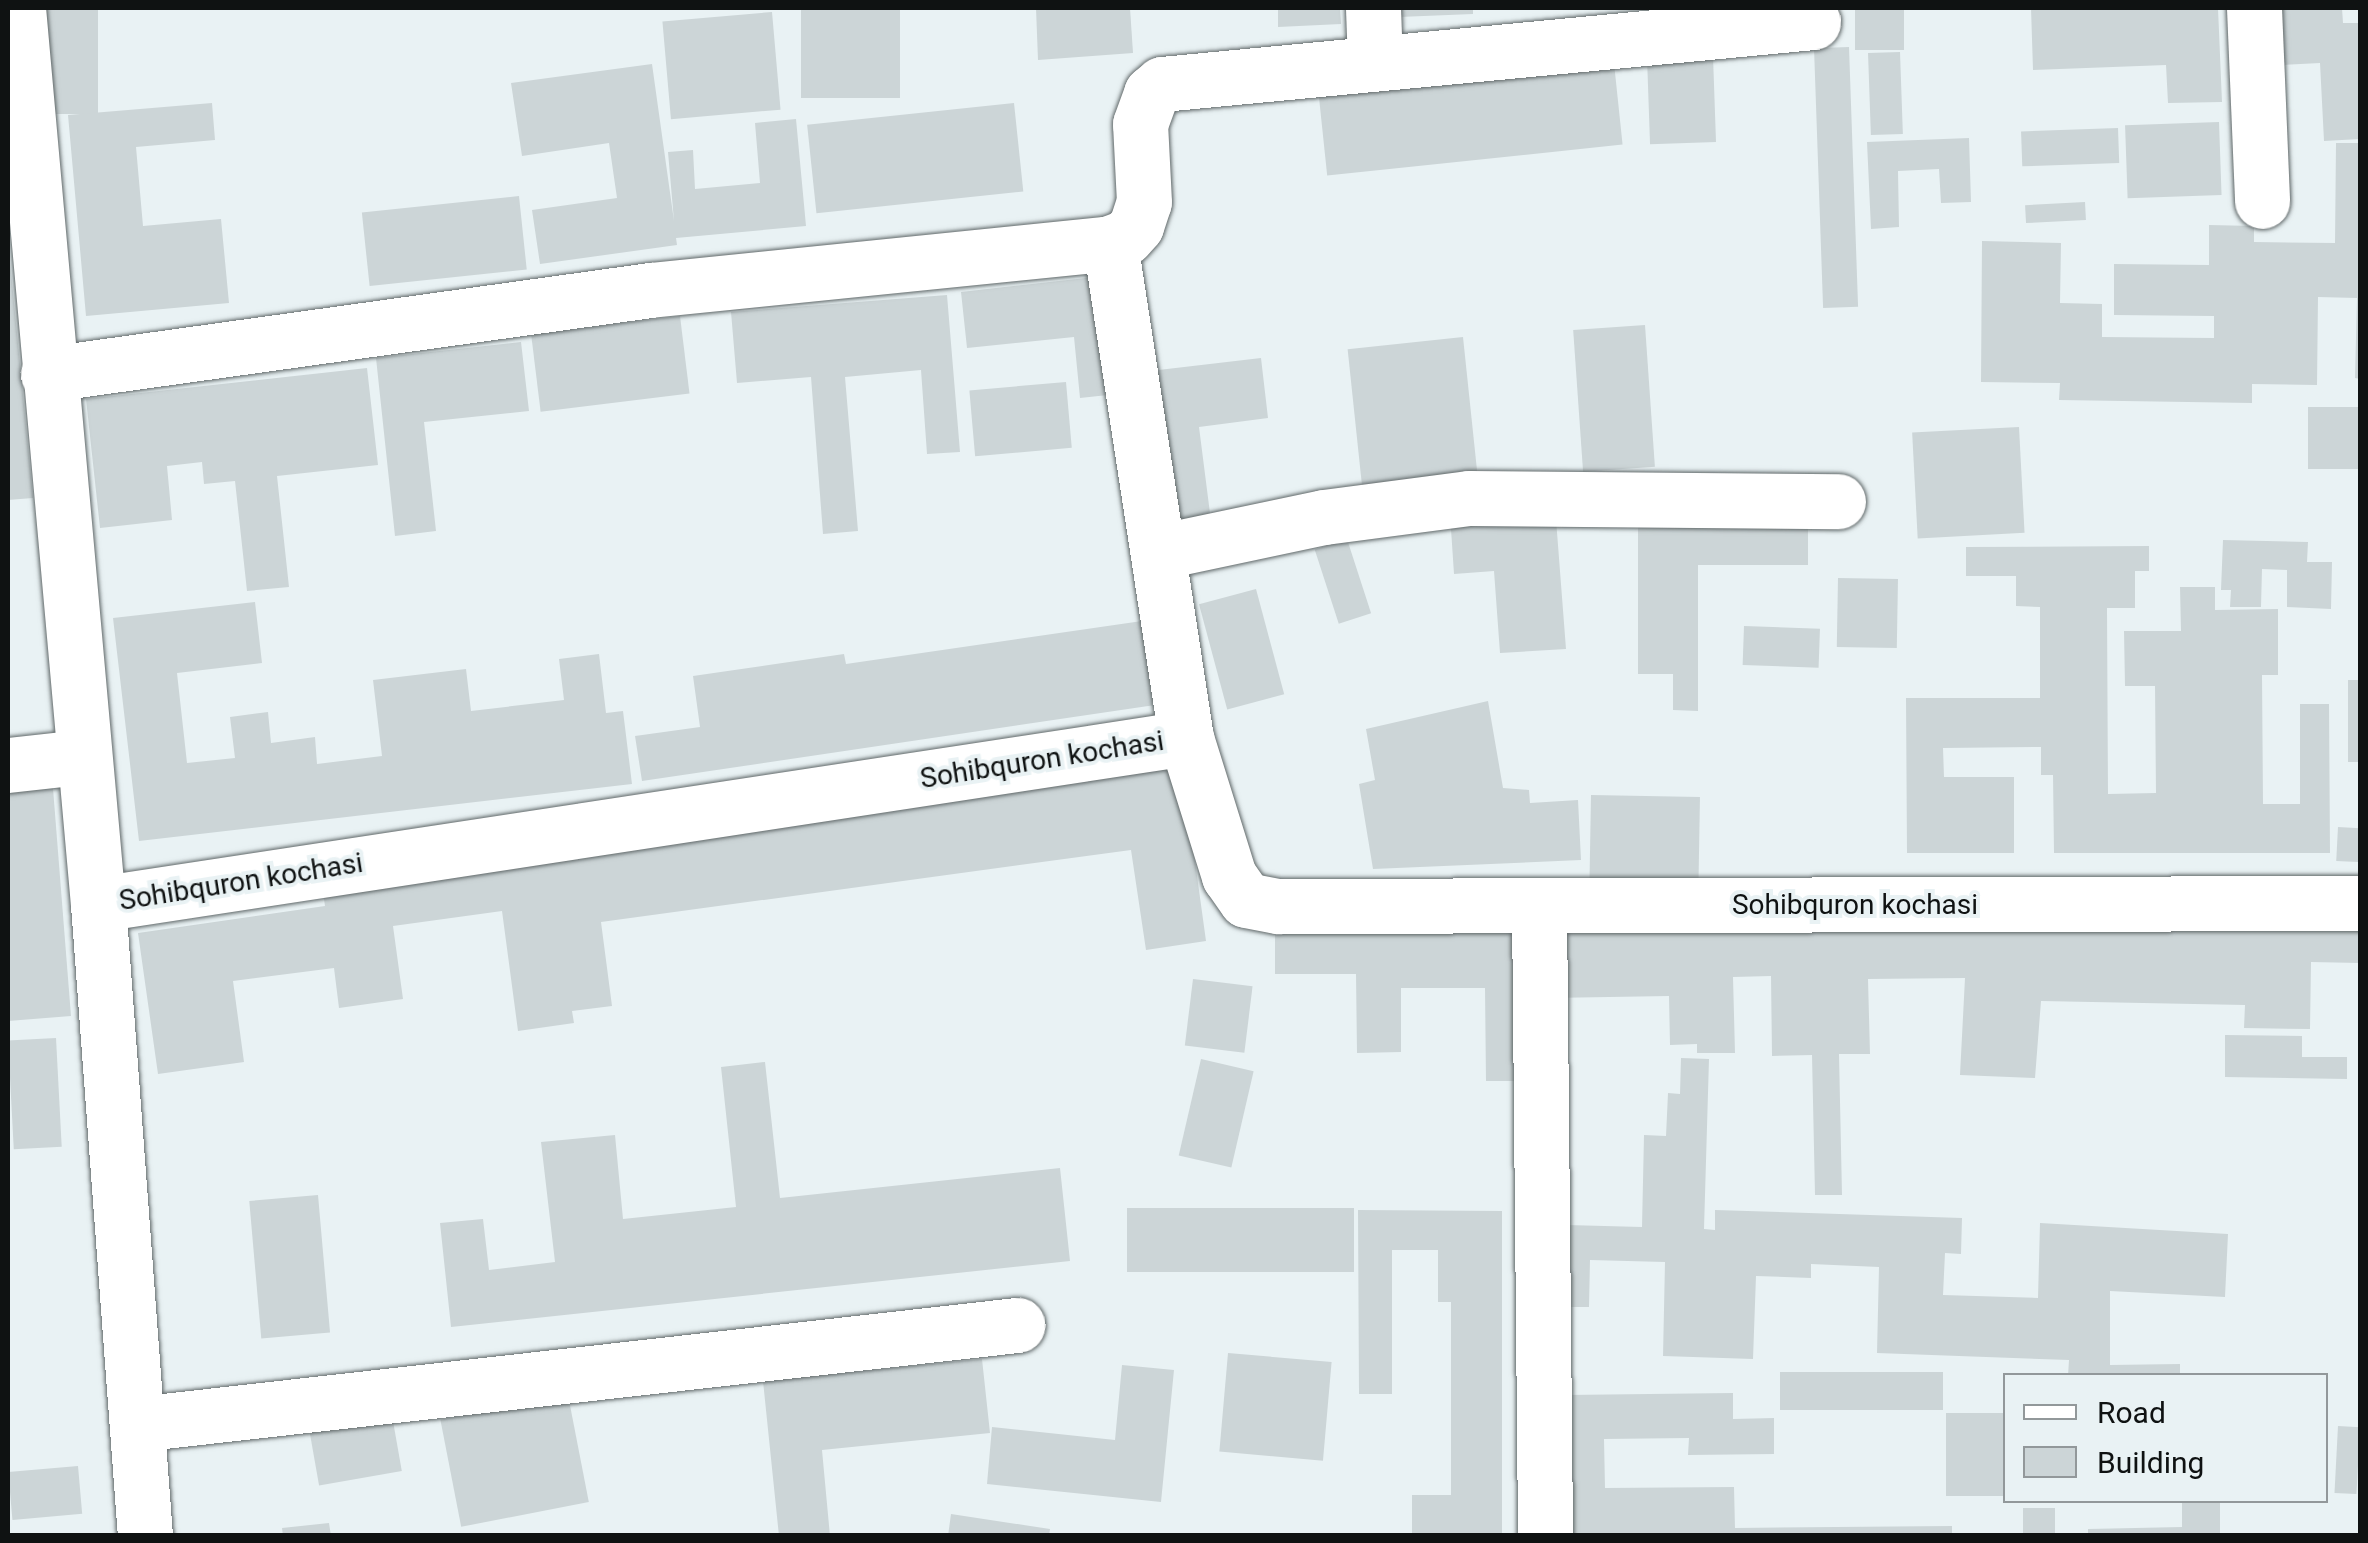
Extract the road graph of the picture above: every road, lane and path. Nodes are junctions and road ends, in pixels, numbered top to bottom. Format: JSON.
{"nodes":[{"id":1,"x":18,"y":8,"type":"edge"},
{"id":2,"x":1373,"y":8,"type":"edge"},
{"id":3,"x":2254,"y":8,"type":"edge"},
{"id":4,"x":1813,"y":22,"type":"dead end"},
{"id":5,"x":1375,"y":62,"type":"junction"},
{"id":6,"x":2262,"y":202,"type":"dead end"},
{"id":7,"x":1110,"y":243,"type":"junction"},
{"id":8,"x":48,"y":374,"type":"junction"},
{"id":9,"x":1838,"y":501,"type":"dead end"},
{"id":10,"x":1158,"y":552,"type":"junction"},
{"id":11,"x":1186,"y":738,"type":"junction"},
{"id":12,"x":81,"y":757,"type":"junction"},
{"id":13,"x":8,"y":764,"type":"edge"},
{"id":14,"x":2360,"y":903,"type":"edge"},
{"id":15,"x":98,"y":904,"type":"junction"},
{"id":16,"x":1539,"y":906,"type":"junction"},
{"id":17,"x":1017,"y":1326,"type":"dead end"},
{"id":18,"x":136,"y":1424,"type":"junction"},
{"id":19,"x":145,"y":1536,"type":"edge"},
{"id":20,"x":1546,"y":1536,"type":"edge"}],
"edges":[{"from":1,"to":8,"type":"street"},
{"from":2,"to":5,"type":"street"},
{"from":3,"to":6,"type":"street"},
{"from":4,"to":5,"type":"street"},
{"from":5,"to":7,"type":"street"},
{"from":7,"to":8,"type":"street"},
{"from":7,"to":10,"type":"street"},
{"from":8,"to":12,"type":"street"},
{"from":9,"to":10,"type":"street"},
{"from":10,"to":11,"type":"street"},
{"from":11,"to":15,"type":"street","name":"Sohibquron kochasi"},
{"from":11,"to":16,"type":"street","name":"Sohibquron kochasi"},
{"from":12,"to":13,"type":"street"},
{"from":12,"to":15,"type":"street"},
{"from":14,"to":16,"type":"street","name":"Sohibquron kochasi"},
{"from":15,"to":18,"type":"street"},
{"from":16,"to":20,"type":"street"},
{"from":17,"to":18,"type":"street"},
{"from":18,"to":19,"type":"street"}]}
